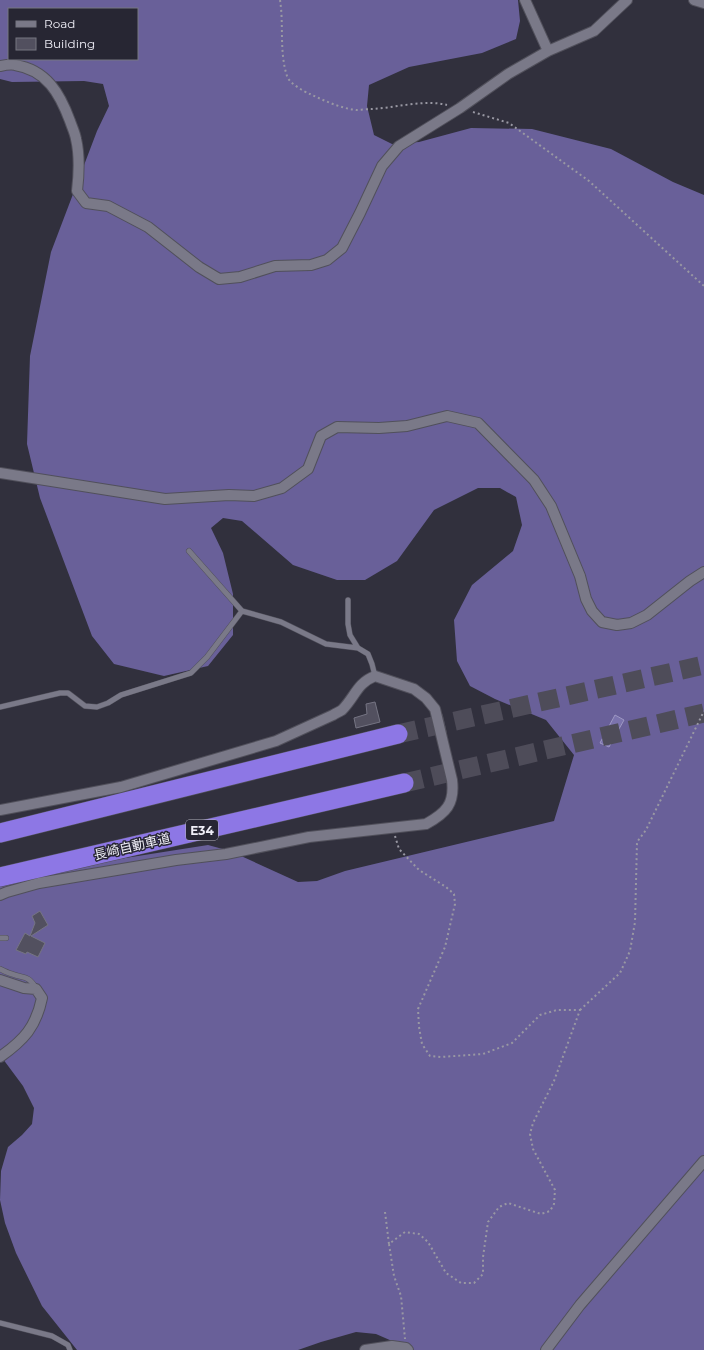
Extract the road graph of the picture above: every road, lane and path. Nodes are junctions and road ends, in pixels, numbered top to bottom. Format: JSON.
{"nodes":[{"id":1,"x":280,"y":0,"type":"edge"},
{"id":2,"x":525,"y":0,"type":"edge"},
{"id":3,"x":628,"y":0,"type":"edge"},
{"id":4,"x":694,"y":0,"type":"edge"},
{"id":5,"x":704,"y":3,"type":"edge"},
{"id":6,"x":548,"y":51,"type":"junction"},
{"id":7,"x":0,"y":66,"type":"edge"},
{"id":8,"x":460,"y":108,"type":"junction"},
{"id":9,"x":704,"y":286,"type":"edge"},
{"id":10,"x":0,"y":473,"type":"edge"},
{"id":11,"x":190,"y":551,"type":"dead end"},
{"id":12,"x":704,"y":572,"type":"edge"},
{"id":13,"x":348,"y":600,"type":"dead end"},
{"id":14,"x":242,"y":611,"type":"junction"},
{"id":15,"x":358,"y":648,"type":"junction"},
{"id":16,"x":375,"y":676,"type":"junction"},
{"id":17,"x":0,"y":707,"type":"edge"},
{"id":18,"x":704,"y":711,"type":"edge"},
{"id":19,"x":398,"y":734,"type":"tunnel mouth"},
{"id":20,"x":404,"y":783,"type":"tunnel mouth"},
{"id":21,"x":0,"y":810,"type":"edge"},
{"id":22,"x":392,"y":828,"type":"junction"},
{"id":23,"x":0,"y":833,"type":"edge"},
{"id":24,"x":0,"y":877,"type":"edge"},
{"id":25,"x":0,"y":895,"type":"edge"},
{"id":26,"x":0,"y":938,"type":"edge"},
{"id":27,"x":6,"y":938,"type":"dead end"},
{"id":28,"x":0,"y":969,"type":"edge"},
{"id":29,"x":0,"y":980,"type":"edge"},
{"id":30,"x":36,"y":989,"type":"junction"},
{"id":31,"x":580,"y":1010,"type":"junction"},
{"id":32,"x":0,"y":1056,"type":"edge"},
{"id":33,"x":704,"y":1162,"type":"edge"},
{"id":34,"x":385,"y":1212,"type":"dead end"},
{"id":35,"x":388,"y":1244,"type":"junction"},
{"id":36,"x":0,"y":1323,"type":"edge"},
{"id":37,"x":407,"y":1349,"type":"edge"},
{"id":38,"x":70,"y":1350,"type":"edge"},
{"id":39,"x":366,"y":1350,"type":"edge"},
{"id":40,"x":546,"y":1350,"type":"edge"}],
"edges":[{"from":1,"to":8,"type":"path"},
{"from":2,"to":6,"type":"street"},
{"from":3,"to":6,"type":"street"},
{"from":4,"to":5,"type":"street"},
{"from":6,"to":8,"type":"street"},
{"from":7,"to":8,"type":"street"},
{"from":8,"to":9,"type":"path"},
{"from":10,"to":12,"type":"street"},
{"from":11,"to":14,"type":"lane"},
{"from":13,"to":15,"type":"lane"},
{"from":14,"to":15,"type":"lane"},
{"from":14,"to":17,"type":"lane"},
{"from":15,"to":16,"type":"lane"},
{"from":16,"to":21,"type":"street"},
{"from":16,"to":22,"type":"street"},
{"from":18,"to":31,"type":"path"},
{"from":19,"to":23,"type":"highway"},
{"from":20,"to":24,"type":"highway","name":"長崎自動車道","number":"E34"},
{"from":22,"to":25,"type":"street"},
{"from":22,"to":31,"type":"path"},
{"from":26,"to":27,"type":"lane"},
{"from":28,"to":30,"type":"lane"},
{"from":29,"to":30,"type":"street"},
{"from":30,"to":32,"type":"street"},
{"from":31,"to":35,"type":"path"},
{"from":33,"to":40,"type":"street"},
{"from":34,"to":35,"type":"path"},
{"from":35,"to":37,"type":"path"},
{"from":36,"to":38,"type":"lane"},
{"from":37,"to":39,"type":"street"}]}
